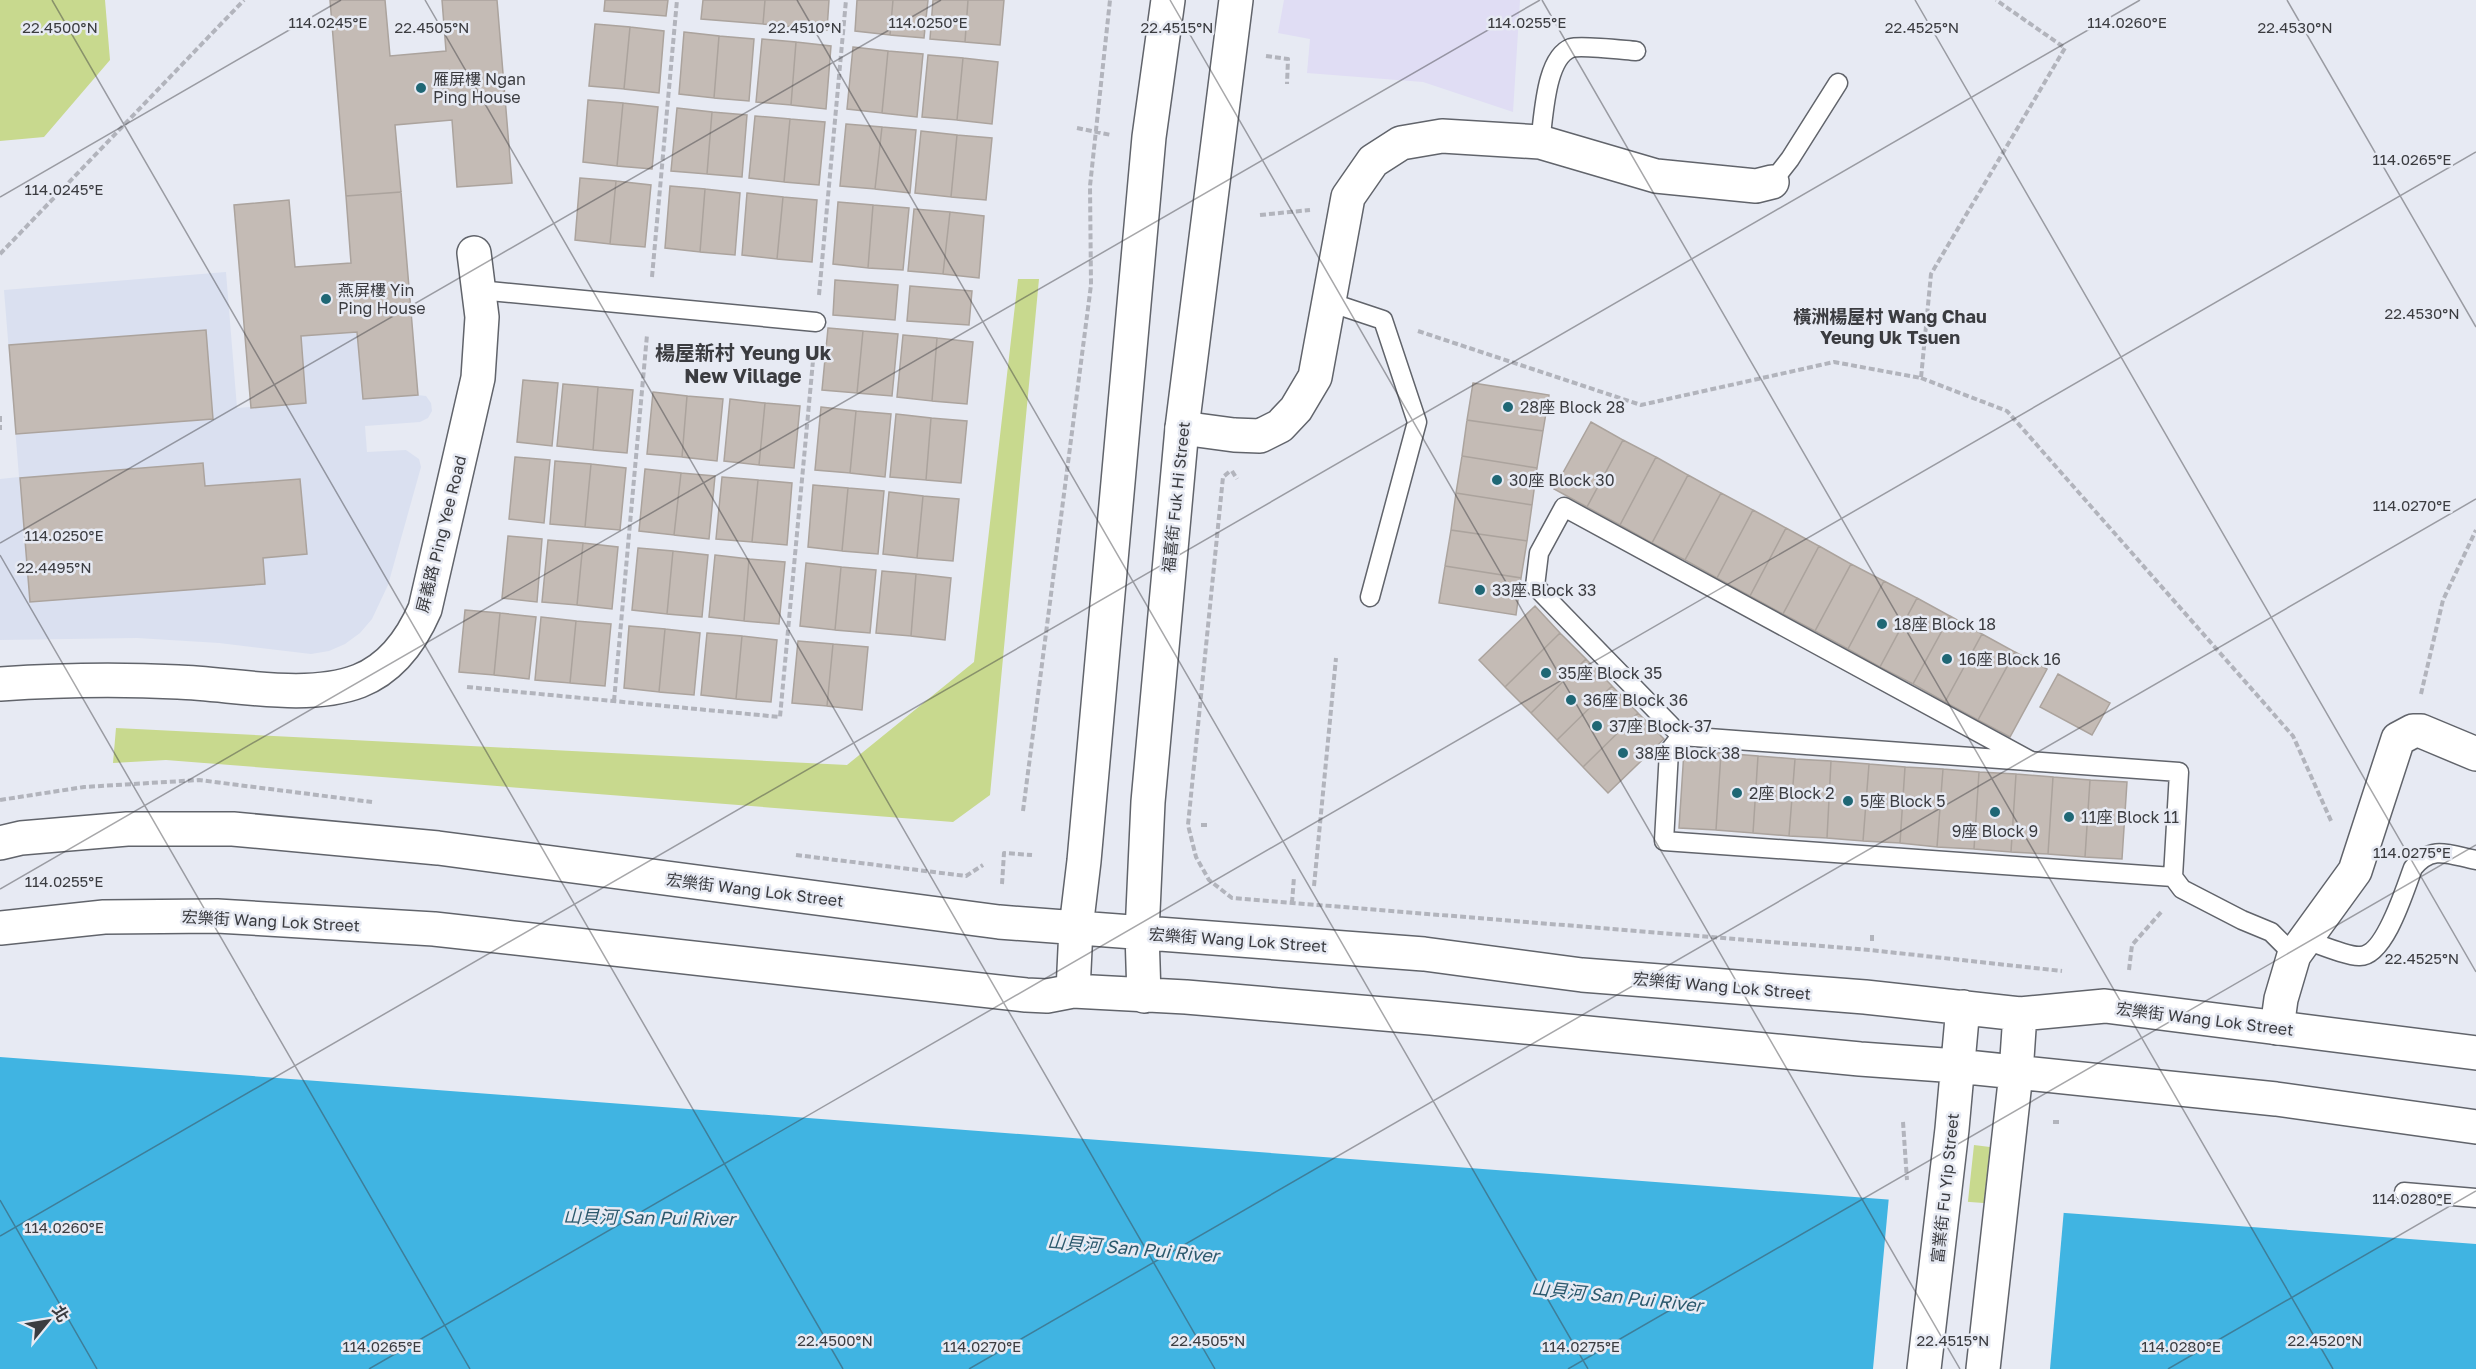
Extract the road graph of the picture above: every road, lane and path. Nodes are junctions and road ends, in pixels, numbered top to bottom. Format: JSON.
{"nodes":[{"id":1,"x":244,"y":0,"type":"edge"},
{"id":2,"x":677,"y":0,"type":"edge"},
{"id":3,"x":846,"y":0,"type":"edge"},
{"id":4,"x":1110,"y":0,"type":"edge"},
{"id":5,"x":1168,"y":0,"type":"edge"},
{"id":6,"x":1236,"y":0,"type":"edge"},
{"id":7,"x":1996,"y":0,"type":"edge"},
{"id":8,"x":1636,"y":51,"type":"dead end"},
{"id":9,"x":1261,"y":55,"type":"dead end"},
{"id":10,"x":1838,"y":83,"type":"dead end"},
{"id":11,"x":1287,"y":84,"type":"dead end"},
{"id":12,"x":1077,"y":128,"type":"dead end"},
{"id":13,"x":1095,"y":132,"type":"junction"},
{"id":14,"x":1111,"y":135,"type":"dead end"},
{"id":15,"x":1540,"y":142,"type":"junction"},
{"id":16,"x":1772,"y":182,"type":"joint"},
{"id":17,"x":1311,"y":209,"type":"dead end"},
{"id":18,"x":1260,"y":215,"type":"dead end"},
{"id":19,"x":474,"y":253,"type":"dead end"},
{"id":20,"x":0,"y":254,"type":"edge"},
{"id":21,"x":479,"y":290,"type":"junction"},
{"id":22,"x":1329,"y":302,"type":"junction"},
{"id":23,"x":649,"y":307,"type":"junction"},
{"id":24,"x":1383,"y":320,"type":"junction"},
{"id":25,"x":816,"y":322,"type":"junction"},
{"id":26,"x":1921,"y":378,"type":"junction"},
{"id":27,"x":0,"y":416,"type":"edge"},
{"id":28,"x":1182,"y":428,"type":"junction"},
{"id":29,"x":0,"y":430,"type":"edge"},
{"id":30,"x":1223,"y":477,"type":"dead end"},
{"id":31,"x":2476,"y":530,"type":"edge"},
{"id":32,"x":1370,"y":597,"type":"dead end"},
{"id":33,"x":1336,"y":658,"type":"dead end"},
{"id":34,"x":0,"y":684,"type":"edge"},
{"id":35,"x":467,"y":687,"type":"dead end"},
{"id":36,"x":614,"y":701,"type":"junction"},
{"id":37,"x":2413,"y":731,"type":"junction"},
{"id":38,"x":1681,"y":736,"type":"junction"},
{"id":39,"x":2476,"y":754,"type":"edge"},
{"id":40,"x":2031,"y":761,"type":"junction"},
{"id":41,"x":1023,"y":811,"type":"dead end"},
{"id":42,"x":1201,"y":825,"type":"dead end"},
{"id":43,"x":1208,"y":825,"type":"dead end"},
{"id":44,"x":0,"y":843,"type":"edge"},
{"id":45,"x":1032,"y":855,"type":"dead end"},
{"id":46,"x":2476,"y":860,"type":"edge"},
{"id":47,"x":983,"y":865,"type":"dead end"},
{"id":48,"x":2355,"y":871,"type":"junction"},
{"id":49,"x":966,"y":876,"type":"dead end"},
{"id":50,"x":1294,"y":877,"type":"dead end"},
{"id":51,"x":2177,"y":883,"type":"junction"},
{"id":52,"x":1002,"y":884,"type":"dead end"},
{"id":53,"x":1314,"y":886,"type":"dead end"},
{"id":54,"x":1292,"y":903,"type":"junction"},
{"id":55,"x":0,"y":928,"type":"edge"},
{"id":56,"x":1076,"y":928,"type":"junction"},
{"id":57,"x":1872,"y":932,"type":"dead end"},
{"id":58,"x":1142,"y":933,"type":"junction"},
{"id":59,"x":1872,"y":940,"type":"dead end"},
{"id":60,"x":2300,"y":948,"type":"junction"},
{"id":61,"x":2129,"y":970,"type":"dead end"},
{"id":62,"x":2070,"y":971,"type":"dead end"},
{"id":63,"x":1073,"y":992,"type":"junction"},
{"id":64,"x":1144,"y":996,"type":"junction"},
{"id":65,"x":1963,"y":1008,"type":"junction"},
{"id":66,"x":2020,"y":1014,"type":"junction"},
{"id":67,"x":2277,"y":1028,"type":"junction"},
{"id":68,"x":2476,"y":1053,"type":"edge"},
{"id":69,"x":1958,"y":1066,"type":"junction"},
{"id":70,"x":2016,"y":1073,"type":"junction"},
{"id":71,"x":1903,"y":1122,"type":"dead end"},
{"id":72,"x":2054,"y":1122,"type":"dead end"},
{"id":73,"x":2062,"y":1122,"type":"dead end"},
{"id":74,"x":2476,"y":1128,"type":"edge"},
{"id":75,"x":1907,"y":1185,"type":"dead end"},
{"id":76,"x":2404,"y":1192,"type":"dead end"},
{"id":77,"x":2476,"y":1198,"type":"edge"},
{"id":78,"x":1924,"y":1369,"type":"edge"},
{"id":79,"x":1983,"y":1369,"type":"edge"}],
"edges":[{"from":1,"to":20,"type":"path"},
{"from":2,"to":23,"type":"path"},
{"from":3,"to":25,"type":"path"},
{"from":4,"to":13,"type":"path"},
{"from":5,"to":56,"type":"main road"},
{"from":6,"to":28,"type":"main road","name":"福喜街 Fuk Hi Street"},
{"from":7,"to":26,"type":"path"},
{"from":8,"to":15,"type":"lane"},
{"from":9,"to":11,"type":"path"},
{"from":10,"to":16,"type":"lane"},
{"from":12,"to":13,"type":"path"},
{"from":13,"to":14,"type":"path"},
{"from":13,"to":41,"type":"path"},
{"from":15,"to":16,"type":"main road"},
{"from":15,"to":22,"type":"main road"},
{"from":17,"to":18,"type":"path"},
{"from":19,"to":21,"type":"main road","name":"屏義路 Ping Yee Road"},
{"from":21,"to":23,"type":"lane"},
{"from":21,"to":34,"type":"main road","name":"屏義路 Ping Yee Road"},
{"from":22,"to":24,"type":"lane"},
{"from":22,"to":28,"type":"main road"},
{"from":23,"to":25,"type":"lane"},
{"from":23,"to":36,"type":"path"},
{"from":24,"to":26,"type":"path"},
{"from":24,"to":32,"type":"lane"},
{"from":25,"to":36,"type":"path"},
{"from":26,"to":48,"type":"path"},
{"from":27,"to":29,"type":"path"},
{"from":28,"to":58,"type":"main road","name":"福喜街 Fuk Hi Street"},
{"from":30,"to":54,"type":"path"},
{"from":31,"to":37,"type":"path"},
{"from":33,"to":53,"type":"path"},
{"from":35,"to":36,"type":"path"},
{"from":37,"to":39,"type":"main road"},
{"from":37,"to":48,"type":"main road"},
{"from":38,"to":40,"type":"lane"},
{"from":38,"to":40,"type":"lane"},
{"from":38,"to":51,"type":"lane"},
{"from":40,"to":51,"type":"lane"},
{"from":42,"to":43,"type":"path"},
{"from":44,"to":56,"type":"main road","name":"宏樂街 Wang Lok Street"},
{"from":45,"to":52,"type":"path"},
{"from":46,"to":60,"type":"lane"},
{"from":47,"to":49,"type":"path"},
{"from":48,"to":60,"type":"main road"},
{"from":50,"to":54,"type":"path"},
{"from":51,"to":60,"type":"lane"},
{"from":51,"to":61,"type":"path"},
{"from":54,"to":62,"type":"path"},
{"from":55,"to":63,"type":"main road","name":"宏樂街 Wang Lok Street"},
{"from":56,"to":58,"type":"main road","name":"宏樂街 Wang Lok Street"},
{"from":56,"to":63,"type":"main road"},
{"from":57,"to":59,"type":"path"},
{"from":58,"to":64,"type":"main road","name":"福喜街 Fuk Hi Street"},
{"from":58,"to":65,"type":"main road","name":"宏樂街 Wang Lok Street"},
{"from":60,"to":67,"type":"main road"},
{"from":63,"to":64,"type":"main road","name":"宏樂街 Wang Lok Street"},
{"from":64,"to":69,"type":"main road","name":"宏樂街 Wang Lok Street"},
{"from":65,"to":66,"type":"main road","name":"宏樂街 Wang Lok Street"},
{"from":65,"to":69,"type":"main road","name":"富業街 Fu Yip Street"},
{"from":66,"to":67,"type":"main road","name":"宏樂街 Wang Lok Street"},
{"from":66,"to":70,"type":"main road"},
{"from":67,"to":68,"type":"main road","name":"宏樂街 Wang Lok Street"},
{"from":69,"to":70,"type":"main road","name":"宏樂街 Wang Lok Street"},
{"from":69,"to":78,"type":"main road","name":"富業街 Fu Yip Street"},
{"from":70,"to":74,"type":"main road","name":"宏樂街 Wang Lok Street"},
{"from":70,"to":79,"type":"main road"},
{"from":71,"to":75,"type":"path"},
{"from":72,"to":73,"type":"path"},
{"from":76,"to":77,"type":"lane"}]}
